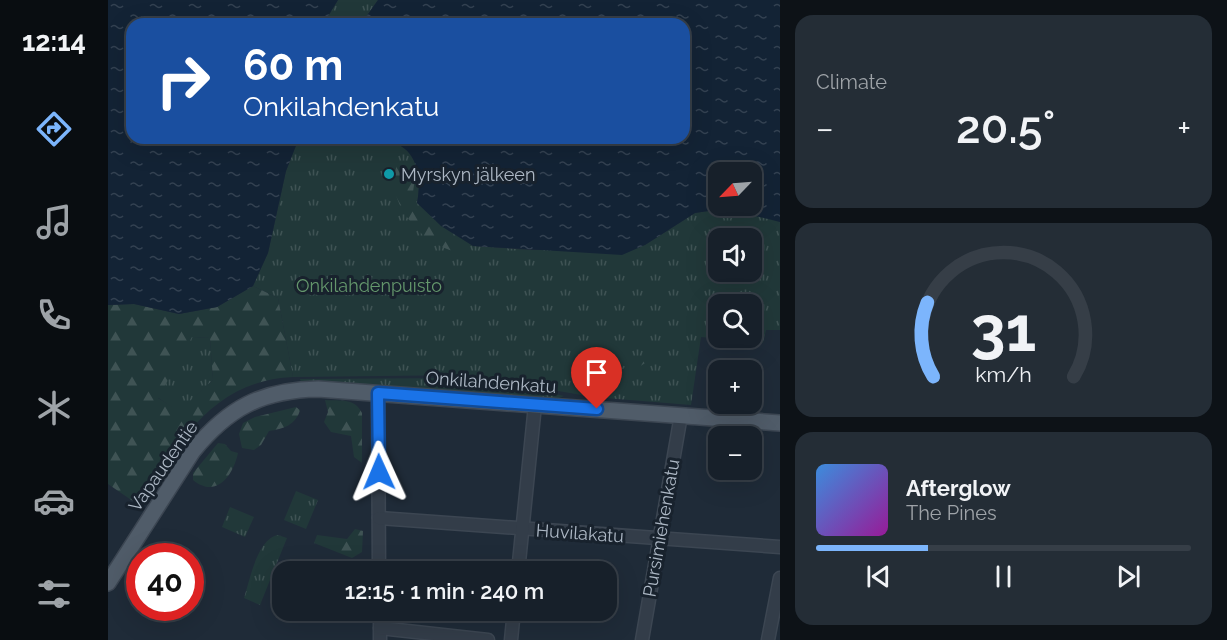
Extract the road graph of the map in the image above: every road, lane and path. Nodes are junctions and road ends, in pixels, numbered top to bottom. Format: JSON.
{"nodes":[{"id":1,"x":378,"y":393,"type":"junction"},
{"id":2,"x":535,"y":405,"type":"junction"},
{"id":3,"x":681,"y":416,"type":"junction"},
{"id":4,"x":780,"y":423,"type":"edge"},
{"id":5,"x":379,"y":518,"type":"junction"},
{"id":6,"x":522,"y":528,"type":"junction"},
{"id":7,"x":660,"y":539,"type":"junction"},
{"id":8,"x":780,"y":547,"type":"edge"},
{"id":9,"x":380,"y":561,"type":"edge"},
{"id":10,"x":519,"y":561,"type":"edge"},
{"id":11,"x":780,"y":578,"type":"edge"},
{"id":12,"x":108,"y":583,"type":"edge"},
{"id":13,"x":513,"y":621,"type":"edge"},
{"id":14,"x":380,"y":634,"type":"edge"},
{"id":15,"x":488,"y":640,"type":"edge"},
{"id":16,"x":511,"y":640,"type":"edge"},
{"id":17,"x":642,"y":640,"type":"edge"},
{"id":18,"x":768,"y":640,"type":"edge"}],
"edges":[{"from":1,"to":2,"type":"main road","name":"Onkilahdenkatu"},
{"from":1,"to":5,"type":"street"},
{"from":1,"to":12,"type":"main road","name":"Vapaudentie"},
{"from":2,"to":3,"type":"main road","name":"Onkilahdenkatu"},
{"from":2,"to":6,"type":"street"},
{"from":3,"to":4,"type":"main road","name":"Onkilahdenkatu"},
{"from":3,"to":7,"type":"street","name":"Pursimiehenkatu"},
{"from":5,"to":6,"type":"street","name":"Huvilakatu"},
{"from":5,"to":9,"type":"street"},
{"from":6,"to":7,"type":"street","name":"Huvilakatu"},
{"from":6,"to":10,"type":"street"},
{"from":7,"to":8,"type":"street","name":"Huvilakatu"},
{"from":7,"to":17,"type":"street","name":"Pursimiehenkatu"},
{"from":11,"to":18,"type":"street"},
{"from":13,"to":16,"type":"street"},
{"from":14,"to":15,"type":"street"}]}
